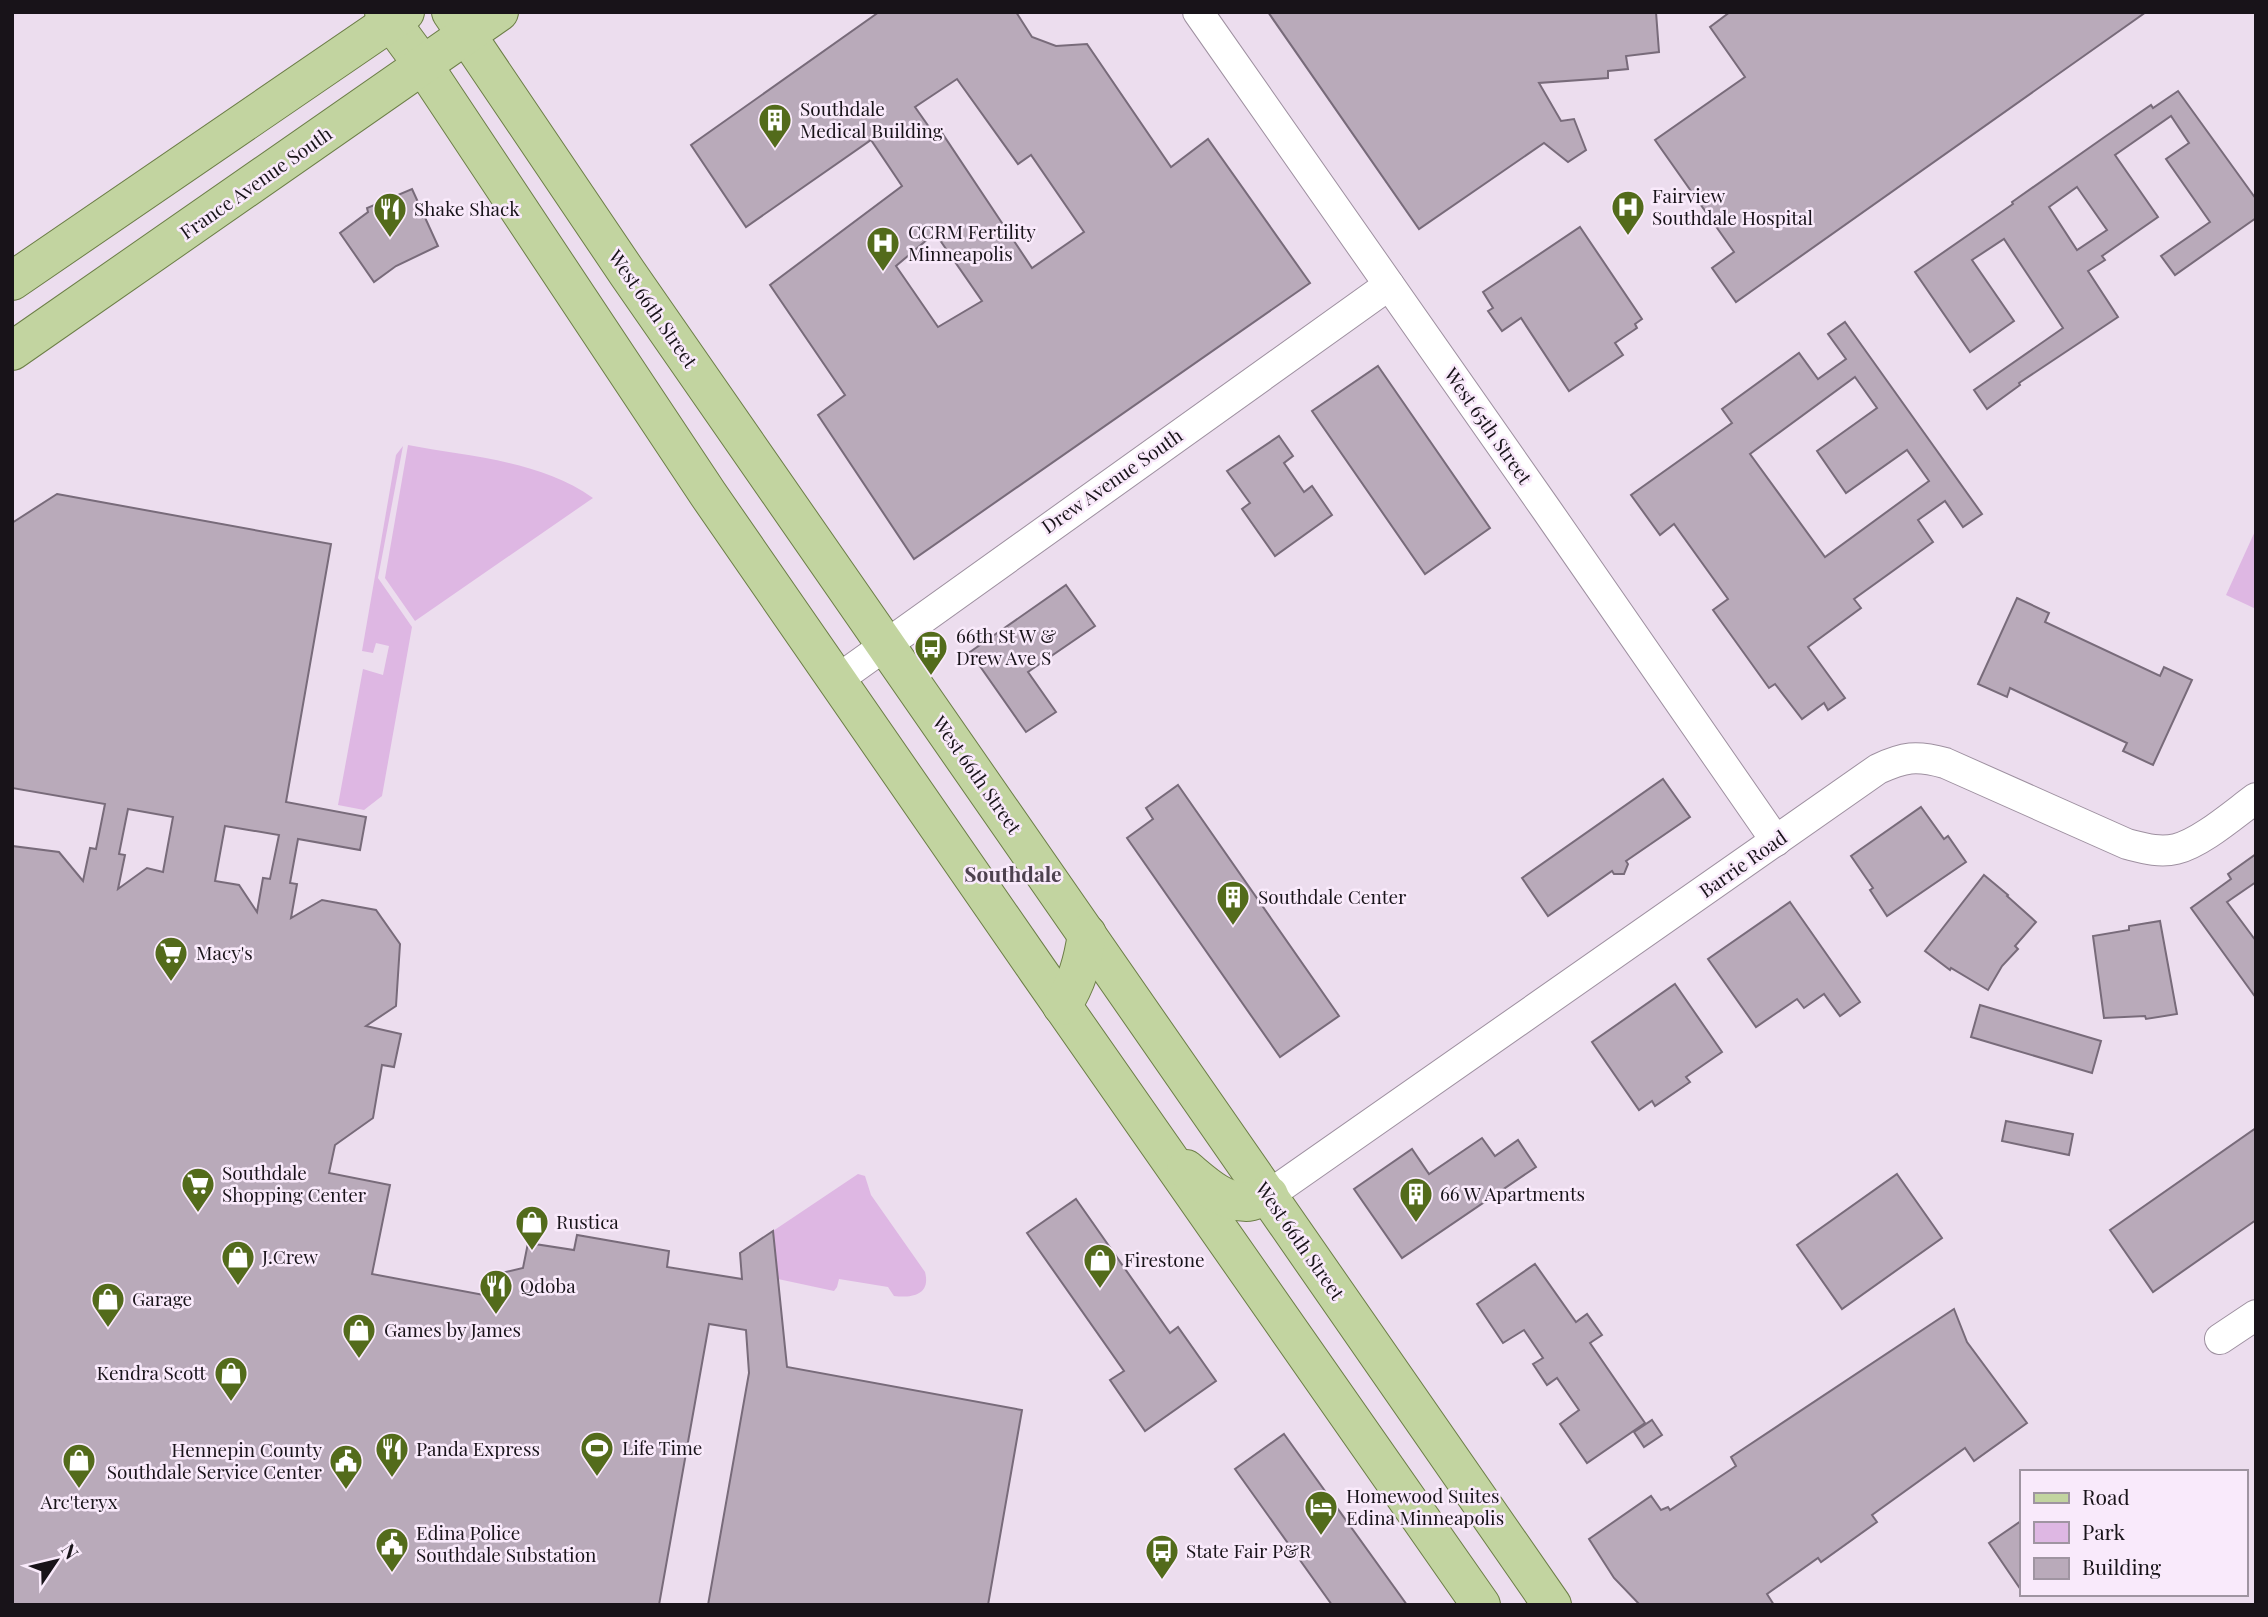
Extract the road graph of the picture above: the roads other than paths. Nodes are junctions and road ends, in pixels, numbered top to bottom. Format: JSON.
{"nodes":[{"id":1,"x":499,"y":12,"type":"edge"},
{"id":2,"x":1198,"y":12,"type":"edge"},
{"id":3,"x":393,"y":16,"type":"edge"},
{"id":4,"x":459,"y":23,"type":"edge"},
{"id":5,"x":423,"y":65,"type":"junction"},
{"id":6,"x":12,"y":281,"type":"edge"},
{"id":7,"x":1389,"y":285,"type":"junction"},
{"id":8,"x":12,"y":351,"type":"edge"},
{"id":9,"x":886,"y":644,"type":"junction"},
{"id":10,"x":837,"y":680,"type":"junction"},
{"id":11,"x":2256,"y":799,"type":"edge"},
{"id":12,"x":1776,"y":841,"type":"junction"},
{"id":13,"x":1087,"y":934,"type":"junction"},
{"id":14,"x":1062,"y":1006,"type":"junction"},
{"id":15,"x":1160,"y":1147,"type":"junction"},
{"id":16,"x":1269,"y":1195,"type":"junction"},
{"id":17,"x":2256,"y":1315,"type":"edge"},
{"id":18,"x":2220,"y":1339,"type":"dead end"},
{"id":19,"x":1447,"y":1557,"type":"junction"},
{"id":20,"x":1465,"y":1605,"type":"edge"},
{"id":21,"x":1481,"y":1605,"type":"edge"},
{"id":22,"x":1552,"y":1605,"type":"edge"}],
"edges":[{"from":1,"to":4,"type":"main road","name":"France Avenue South"},
{"from":2,"to":7,"type":"street","name":"West 65th Street"},
{"from":3,"to":5,"type":"main road"},
{"from":3,"to":6,"type":"main road"},
{"from":4,"to":5,"type":"main road","name":"France Avenue South"},
{"from":4,"to":9,"type":"main road","name":"West 66th Street"},
{"from":5,"to":8,"type":"main road","name":"France Avenue South"},
{"from":5,"to":10,"type":"main road"},
{"from":7,"to":9,"type":"street","name":"Drew Avenue South"},
{"from":7,"to":12,"type":"street","name":"West 65th Street"},
{"from":9,"to":10,"type":"street","name":"Drew Avenue South"},
{"from":9,"to":13,"type":"main road","name":"West 66th Street"},
{"from":10,"to":14,"type":"main road"},
{"from":11,"to":12,"type":"street","name":"Barrie Road"},
{"from":12,"to":16,"type":"street","name":"Barrie Road"},
{"from":13,"to":14,"type":"main road"},
{"from":13,"to":16,"type":"main road","name":"West 66th Street"},
{"from":14,"to":15,"type":"main road"},
{"from":15,"to":16,"type":"main road"},
{"from":15,"to":19,"type":"main road"},
{"from":16,"to":22,"type":"main road","name":"West 66th Street"},
{"from":17,"to":18,"type":"street"},
{"from":19,"to":20,"type":"main road"},
{"from":19,"to":21,"type":"main road"}]}
